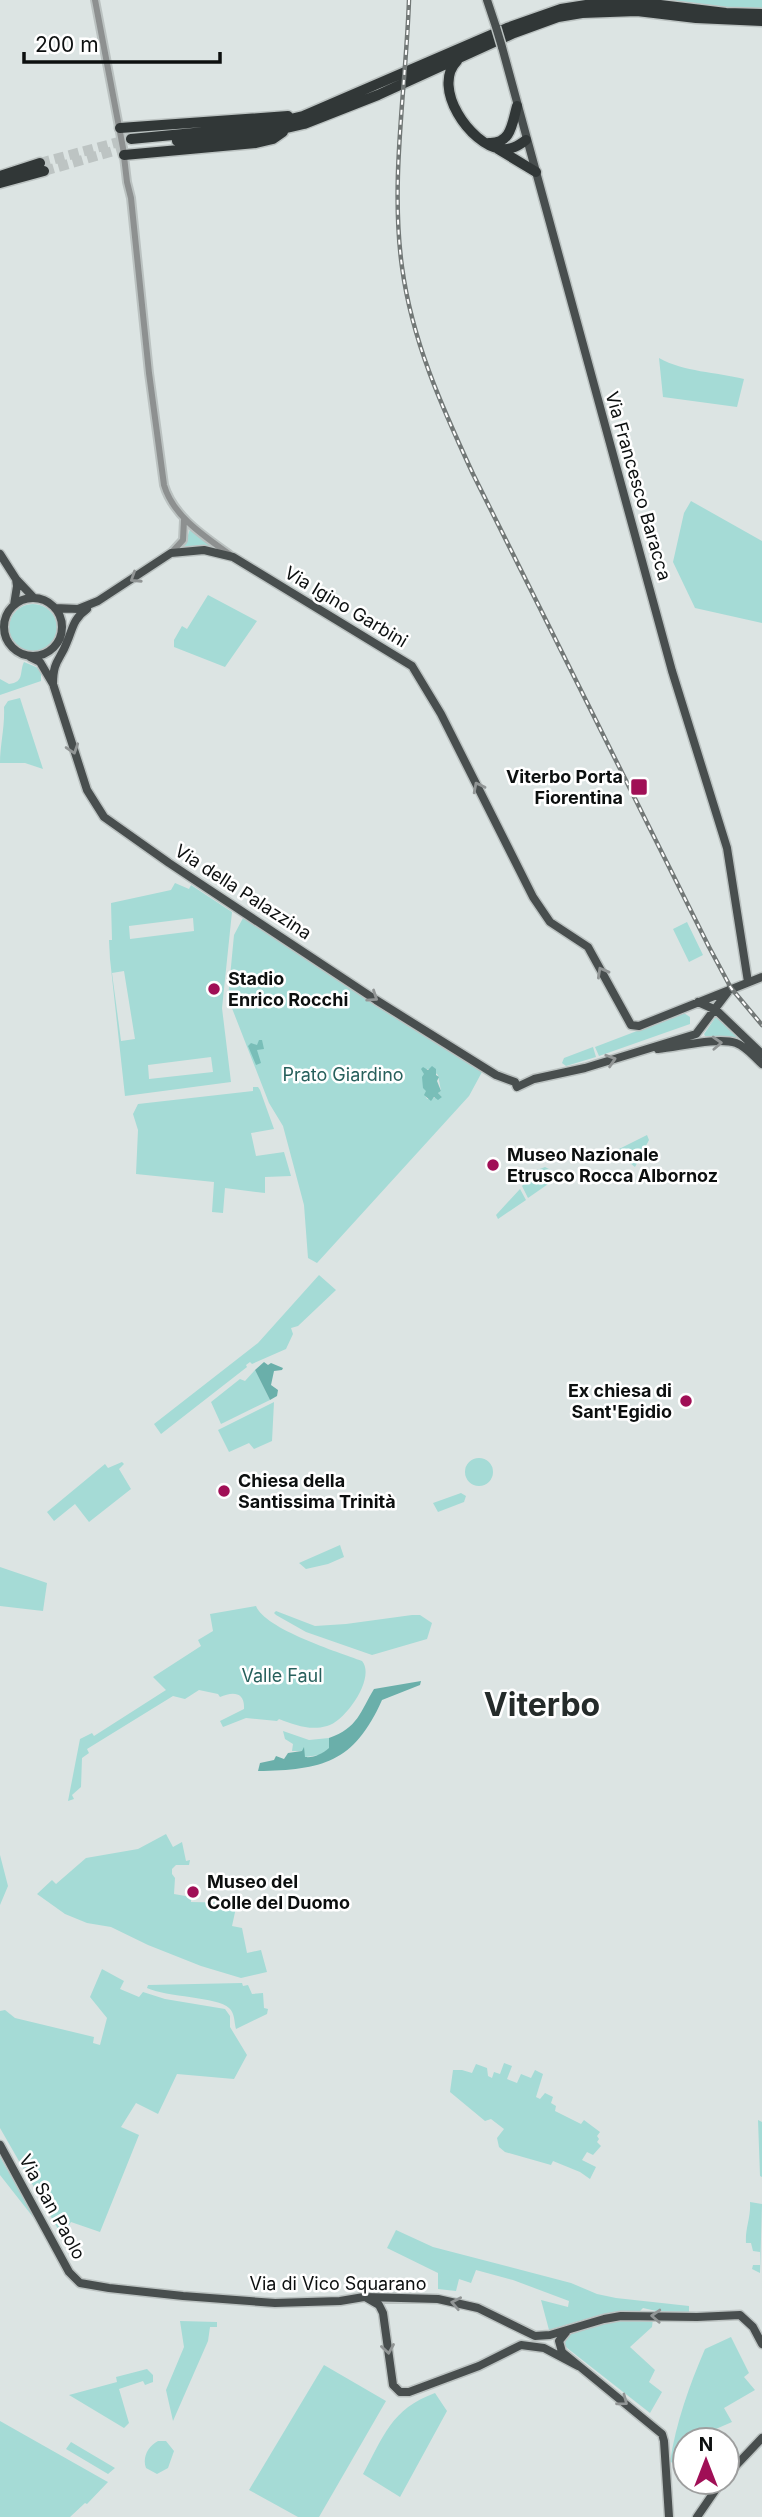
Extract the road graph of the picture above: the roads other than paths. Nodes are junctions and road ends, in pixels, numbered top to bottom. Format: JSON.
{"nodes":[{"id":1,"x":95,"y":0,"type":"edge"},
{"id":2,"x":487,"y":0,"type":"edge"},
{"id":3,"x":581,"y":0,"type":"edge"},
{"id":4,"x":623,"y":0,"type":"edge"},
{"id":5,"x":636,"y":2,"type":"junction"},
{"id":6,"x":570,"y":8,"type":"junction"},
{"id":7,"x":762,"y":14,"type":"edge"},
{"id":8,"x":762,"y":21,"type":"edge"},
{"id":9,"x":463,"y":57,"type":"junction"},
{"id":10,"x":422,"y":76,"type":"junction"},
{"id":11,"x":448,"y":91,"type":"junction"},
{"id":12,"x":517,"y":106,"type":"junction"},
{"id":13,"x":303,"y":116,"type":"junction"},
{"id":14,"x":289,"y":127,"type":"junction"},
{"id":15,"x":120,"y":128,"type":"junction"},
{"id":16,"x":526,"y":140,"type":"junction"},
{"id":17,"x":500,"y":145,"type":"junction"},
{"id":18,"x":124,"y":155,"type":"junction"},
{"id":19,"x":42,"y":167,"type":"tunnel mouth"},
{"id":20,"x":536,"y":172,"type":"junction"},
{"id":21,"x":1,"y":177,"type":"edge"},
{"id":22,"x":184,"y":518,"type":"junction"},
{"id":23,"x":172,"y":553,"type":"junction"},
{"id":24,"x":0,"y":554,"type":"edge"},
{"id":25,"x":233,"y":557,"type":"junction"},
{"id":26,"x":16,"y":579,"type":"junction"},
{"id":27,"x":34,"y":598,"type":"junction"},
{"id":28,"x":98,"y":601,"type":"junction"},
{"id":29,"x":14,"y":605,"type":"junction"},
{"id":30,"x":55,"y":608,"type":"junction"},
{"id":31,"x":4,"y":624,"type":"junction"},
{"id":32,"x":0,"y":634,"type":"edge"},
{"id":33,"x":0,"y":646,"type":"edge"},
{"id":34,"x":11,"y":647,"type":"junction"},
{"id":35,"x":30,"y":657,"type":"junction"},
{"id":36,"x":53,"y":684,"type":"junction"},
{"id":37,"x":762,"y":977,"type":"edge"},
{"id":38,"x":748,"y":982,"type":"junction"},
{"id":39,"x":728,"y":993,"type":"junction"},
{"id":40,"x":698,"y":1002,"type":"junction"},
{"id":41,"x":716,"y":1010,"type":"junction"},
{"id":42,"x":733,"y":1026,"type":"junction"},
{"id":43,"x":638,"y":1051,"type":"junction"},
{"id":44,"x":762,"y":1054,"type":"edge"},
{"id":45,"x":762,"y":1064,"type":"edge"},
{"id":46,"x":0,"y":2145,"type":"edge"},
{"id":47,"x":80,"y":2283,"type":"joint"},
{"id":48,"x":365,"y":2297,"type":"junction"},
{"id":49,"x":398,"y":2297,"type":"junction"},
{"id":50,"x":383,"y":2313,"type":"junction"},
{"id":51,"x":509,"y":2324,"type":"junction"},
{"id":52,"x":566,"y":2331,"type":"junction"},
{"id":53,"x":762,"y":2344,"type":"edge"},
{"id":54,"x":513,"y":2347,"type":"junction"},
{"id":55,"x":578,"y":2365,"type":"junction"},
{"id":56,"x":762,"y":2438,"type":"edge"},
{"id":57,"x":741,"y":2460,"type":"edge"},
{"id":58,"x":709,"y":2496,"type":"edge"},
{"id":59,"x":669,"y":2517,"type":"edge"},
{"id":60,"x":698,"y":2517,"type":"edge"}],
"edges":[{"from":1,"to":15,"type":"street","name":"Via Igino Garbini"},
{"from":2,"to":12,"type":"main road","name":"Via Francesco Baracca","bridge":true},
{"from":3,"to":6,"type":"highway"},
{"from":4,"to":5,"type":"highway"},
{"from":5,"to":6,"type":"highway"},
{"from":5,"to":7,"type":"highway"},
{"from":6,"to":13,"type":"highway"},
{"from":8,"to":9,"type":"highway"},
{"from":9,"to":10,"type":"highway"},
{"from":9,"to":11,"type":"highway"},
{"from":10,"to":11,"type":"highway"},
{"from":10,"to":14,"type":"highway"},
{"from":11,"to":17,"type":"highway"},
{"from":12,"to":16,"type":"main road","name":"Via Francesco Baracca"},
{"from":12,"to":17,"type":"highway"},
{"from":13,"to":14,"type":"highway"},
{"from":13,"to":15,"type":"highway"},
{"from":14,"to":18,"type":"highway"},
{"from":15,"to":18,"type":"street","name":"Via Igino Garbini"},
{"from":16,"to":17,"type":"highway"},
{"from":16,"to":20,"type":"main road","name":"Via Francesco Baracca"},
{"from":17,"to":20,"type":"highway"},
{"from":18,"to":22,"type":"street","name":"Via Igino Garbini"},
{"from":19,"to":21,"type":"highway"},
{"from":20,"to":38,"type":"main road","name":"Via Francesco Baracca"},
{"from":22,"to":23,"type":"street"},
{"from":22,"to":25,"type":"street","name":"Via Igino Garbini"},
{"from":23,"to":25,"type":"main road"},
{"from":23,"to":28,"type":"main road","one_way":true},
{"from":24,"to":26,"type":"main road"},
{"from":40,"to":25,"type":"main road","name":"Via Igino Garbini","one_way":true},
{"from":26,"to":27,"type":"main road"},
{"from":26,"to":29,"type":"main road"},
{"from":27,"to":29,"type":"main road"},
{"from":27,"to":30,"type":"main road"},
{"from":28,"to":30,"type":"main road"},
{"from":28,"to":36,"type":"main road"},
{"from":29,"to":31,"type":"main road"},
{"from":30,"to":35,"type":"main road"},
{"from":31,"to":32,"type":"main road"},
{"from":31,"to":34,"type":"main road"},
{"from":33,"to":34,"type":"main road"},
{"from":34,"to":35,"type":"main road"},
{"from":35,"to":36,"type":"main road","name":"Via della Palazzina"},
{"from":36,"to":43,"type":"main road","name":"Via della Palazzina","one_way":true},
{"from":37,"to":38,"type":"main road"},
{"from":38,"to":39,"type":"main road"},
{"from":39,"to":40,"type":"main road"},
{"from":39,"to":41,"type":"main road"},
{"from":39,"to":42,"type":"main road"},
{"from":40,"to":41,"type":"main road"},
{"from":41,"to":42,"type":"main road"},
{"from":41,"to":43,"type":"main road"},
{"from":42,"to":44,"type":"main road"},
{"from":43,"to":45,"type":"main road","one_way":true},
{"from":46,"to":47,"type":"main road","name":"Via San Paolo"},
{"from":47,"to":48,"type":"main road","name":"Via di Vico Squarano"},
{"from":48,"to":49,"type":"main road","name":"Via di Vico Squarano"},
{"from":48,"to":50,"type":"main road"},
{"from":49,"to":50,"type":"main road"},
{"from":51,"to":49,"type":"main road","name":"Via di Vico Squarano","one_way":true},
{"from":50,"to":54,"type":"main road","one_way":true},
{"from":51,"to":52,"type":"main road","name":"Via di Vico Squarano"},
{"from":51,"to":54,"type":"main road"},
{"from":53,"to":52,"type":"main road","name":"Via di Vico Squarano","one_way":true},
{"from":52,"to":55,"type":"main road"},
{"from":54,"to":55,"type":"main road"},
{"from":55,"to":59,"type":"main road","one_way":true},
{"from":56,"to":57,"type":"main road"},
{"from":58,"to":60,"type":"main road"}]}
